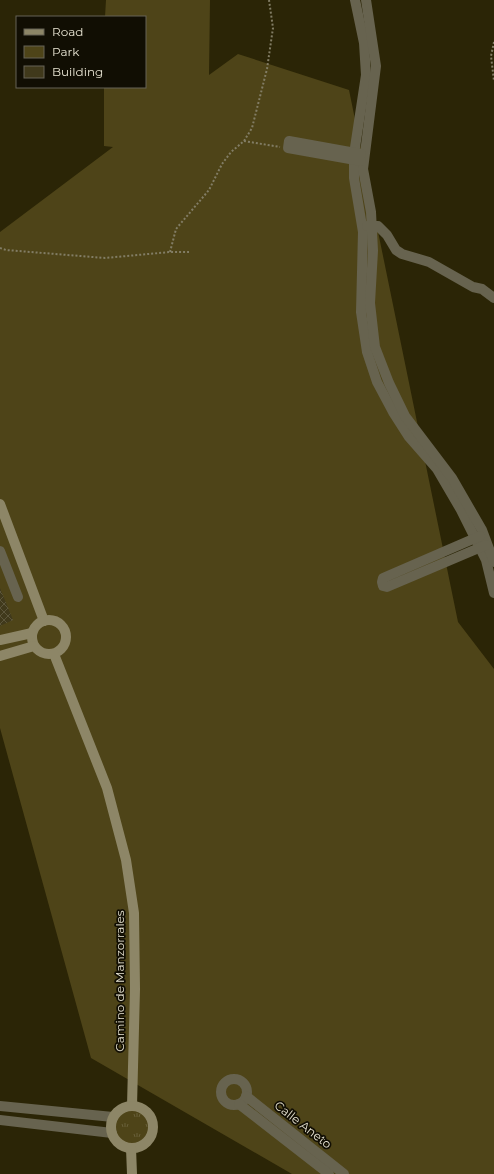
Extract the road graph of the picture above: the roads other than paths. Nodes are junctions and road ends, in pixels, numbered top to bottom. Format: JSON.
{"nodes":[{"id":1,"x":355,"y":0,"type":"edge"},
{"id":2,"x":366,"y":0,"type":"edge"},
{"id":3,"x":288,"y":148,"type":"road end"},
{"id":4,"x":359,"y":157,"type":"junction"},
{"id":5,"x":367,"y":226,"type":"junction"},
{"id":6,"x":494,"y":298,"type":"edge"},
{"id":7,"x":0,"y":504,"type":"edge"},
{"id":8,"x":482,"y":541,"type":"junction"},
{"id":9,"x":0,"y":551,"type":"edge"},
{"id":10,"x":494,"y":562,"type":"edge"},
{"id":11,"x":494,"y":593,"type":"edge"},
{"id":12,"x":18,"y":597,"type":"dead end"},
{"id":13,"x":44,"y":621,"type":"junction"},
{"id":14,"x":32,"y":633,"type":"junction"},
{"id":15,"x":0,"y":640,"type":"edge"},
{"id":16,"x":34,"y":646,"type":"junction"},
{"id":17,"x":54,"y":654,"type":"junction"},
{"id":18,"x":0,"y":656,"type":"edge"},
{"id":19,"x":0,"y":1106,"type":"edge"},
{"id":20,"x":132,"y":1106,"type":"junction"},
{"id":21,"x":113,"y":1117,"type":"junction"},
{"id":22,"x":0,"y":1120,"type":"edge"},
{"id":23,"x":112,"y":1133,"type":"junction"},
{"id":24,"x":131,"y":1148,"type":"junction"},
{"id":25,"x":132,"y":1174,"type":"edge"},
{"id":26,"x":328,"y":1174,"type":"edge"},
{"id":27,"x":344,"y":1174,"type":"edge"}],
"edges":[{"from":1,"to":4,"type":"street"},
{"from":2,"to":4,"type":"street"},
{"from":3,"to":4,"type":"street"},
{"from":4,"to":5,"type":"street"},
{"from":5,"to":6,"type":"street"},
{"from":5,"to":8,"type":"street"},
{"from":7,"to":13,"type":"street"},
{"from":8,"to":8,"type":"street"},
{"from":8,"to":10,"type":"street"},
{"from":8,"to":11,"type":"street"},
{"from":9,"to":12,"type":"street"},
{"from":13,"to":14,"type":"street"},
{"from":13,"to":17,"type":"street"},
{"from":14,"to":15,"type":"street"},
{"from":14,"to":16,"type":"street"},
{"from":16,"to":17,"type":"street"},
{"from":16,"to":18,"type":"street"},
{"from":17,"to":20,"type":"street","name":"Camino de Manzorrales"},
{"from":19,"to":21,"type":"street"},
{"from":20,"to":21,"type":"street"},
{"from":20,"to":24,"type":"street"},
{"from":21,"to":23,"type":"street"},
{"from":22,"to":23,"type":"street"},
{"from":23,"to":24,"type":"street"},
{"from":24,"to":25,"type":"street"},
{"from":26,"to":27,"type":"street","name":"Calle Aneto"}]}
